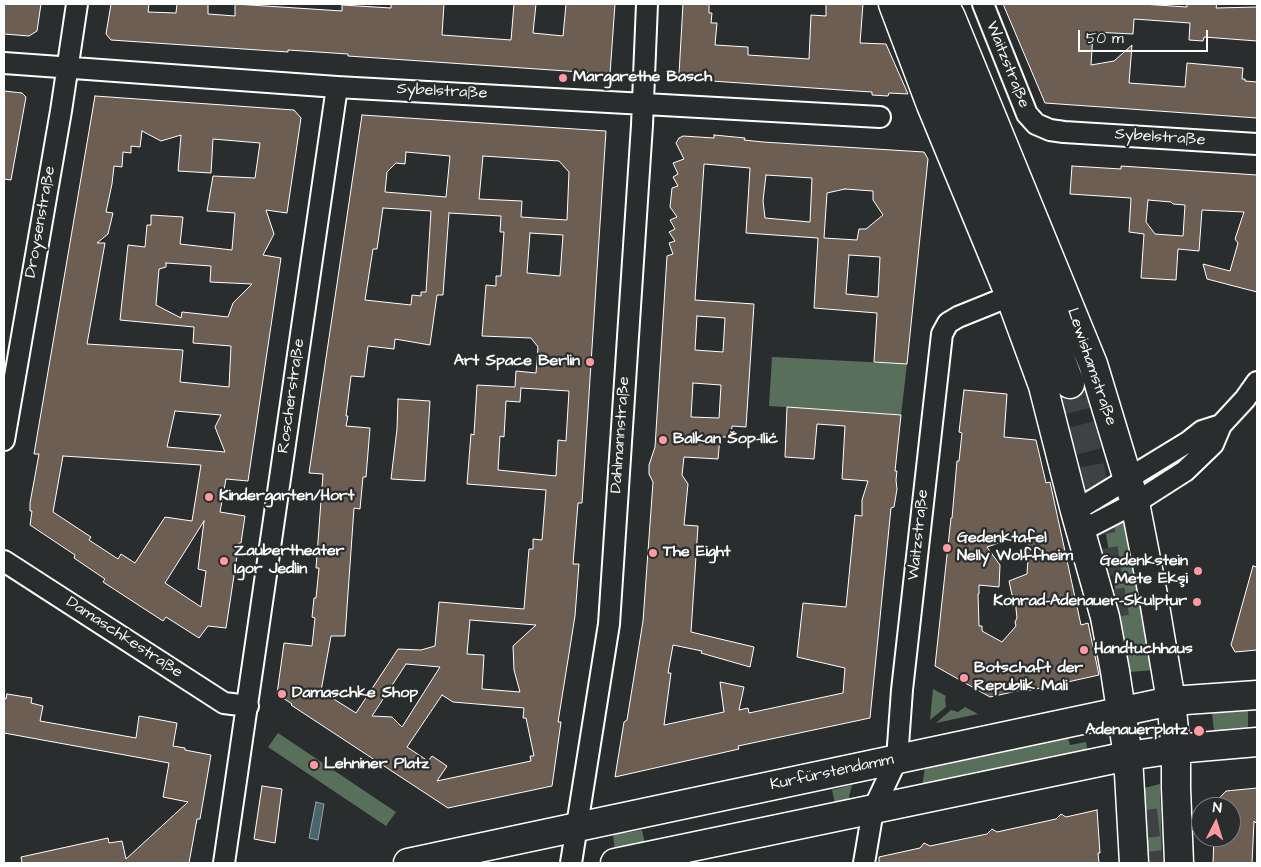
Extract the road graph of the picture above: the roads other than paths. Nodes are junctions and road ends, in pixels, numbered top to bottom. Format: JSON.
{"nodes":[{"id":1,"x":78,"y":4,"type":"edge"},
{"id":2,"x":647,"y":4,"type":"edge"},
{"id":3,"x":893,"y":4,"type":"edge"},
{"id":4,"x":916,"y":4,"type":"edge"},
{"id":5,"x":944,"y":4,"type":"edge"},
{"id":6,"x":983,"y":4,"type":"edge"},
{"id":7,"x":4,"y":64,"type":"edge"},
{"id":8,"x":67,"y":67,"type":"junction"},
{"id":9,"x":337,"y":87,"type":"junction"},
{"id":10,"x":643,"y":104,"type":"junction"},
{"id":11,"x":880,"y":117,"type":"dead end"},
{"id":12,"x":1064,"y":132,"type":"joint"},
{"id":13,"x":1257,"y":144,"type":"edge"},
{"id":14,"x":1010,"y":296,"type":"junction"},
{"id":15,"x":1257,"y":382,"type":"edge"},
{"id":16,"x":1070,"y":384,"type":"tunnel mouth"},
{"id":17,"x":4,"y":440,"type":"edge"},
{"id":18,"x":1131,"y":491,"type":"junction"},
{"id":19,"x":1078,"y":521,"type":"junction"},
{"id":20,"x":4,"y":561,"type":"edge"},
{"id":21,"x":1257,"y":695,"type":"edge"},
{"id":22,"x":1171,"y":701,"type":"junction"},
{"id":23,"x":248,"y":706,"type":"junction"},
{"id":24,"x":1122,"y":712,"type":"junction"},
{"id":25,"x":1257,"y":742,"type":"edge"},
{"id":26,"x":1176,"y":749,"type":"junction"},
{"id":27,"x":1128,"y":756,"type":"junction"},
{"id":28,"x":897,"y":759,"type":"junction"},
{"id":29,"x":873,"y":810,"type":"junction"},
{"id":30,"x":576,"y":827,"type":"junction"},
{"id":31,"x":224,"y":863,"type":"edge"},
{"id":32,"x":408,"y":863,"type":"edge"},
{"id":33,"x":571,"y":863,"type":"edge"},
{"id":34,"x":614,"y":863,"type":"edge"},
{"id":35,"x":864,"y":863,"type":"edge"},
{"id":36,"x":1134,"y":863,"type":"edge"},
{"id":37,"x":1179,"y":863,"type":"edge"}],
"edges":[{"from":1,"to":8,"type":"street","name":"Droysenstraße"},
{"from":2,"to":10,"type":"street","name":"Dahlmannstraße"},
{"from":3,"to":14,"type":"main road"},
{"from":4,"to":16,"type":"main road","name":"Lewishamstraße"},
{"from":5,"to":18,"type":"main road","name":"Lewishamstraße"},
{"from":6,"to":12,"type":"street","name":"Waitzstraße"},
{"from":7,"to":8,"type":"street","name":"Sybelstraße"},
{"from":8,"to":9,"type":"street","name":"Sybelstraße"},
{"from":8,"to":17,"type":"street","name":"Droysenstraße"},
{"from":9,"to":10,"type":"street","name":"Sybelstraße"},
{"from":9,"to":23,"type":"street","name":"Roscherstraße"},
{"from":10,"to":11,"type":"street","name":"Sybelstraße"},
{"from":10,"to":30,"type":"street","name":"Dahlmannstraße"},
{"from":12,"to":13,"type":"street","name":"Sybelstraße"},
{"from":14,"to":19,"type":"main road"},
{"from":14,"to":28,"type":"street","name":"Waitzstraße"},
{"from":15,"to":18,"type":"street"},
{"from":18,"to":19,"type":"street"},
{"from":18,"to":22,"type":"main road","name":"Lewishamstraße"},
{"from":19,"to":24,"type":"main road"},
{"from":20,"to":23,"type":"street","name":"Damaschkestraße"},
{"from":21,"to":22,"type":"main road","name":"Kurfürstendamm"},
{"from":22,"to":24,"type":"main road","name":"Kurfürstendamm"},
{"from":22,"to":26,"type":"main road","name":"Lewishamstraße"},
{"from":23,"to":31,"type":"street"},
{"from":24,"to":27,"type":"main road"},
{"from":24,"to":28,"type":"main road","name":"Kurfürstendamm"},
{"from":25,"to":26,"type":"main road"},
{"from":26,"to":27,"type":"main road"},
{"from":26,"to":37,"type":"main road","name":"Lewishamstraße"},
{"from":27,"to":29,"type":"main road"},
{"from":27,"to":36,"type":"main road"},
{"from":28,"to":29,"type":"street","name":"Waitzstraße"},
{"from":28,"to":30,"type":"main road","name":"Kurfürstendamm"},
{"from":29,"to":34,"type":"main road"},
{"from":29,"to":35,"type":"street","name":"Waitzstraße"},
{"from":30,"to":32,"type":"main road","name":"Kurfürstendamm"},
{"from":30,"to":33,"type":"street","name":"Dahlmannstraße"}]}
